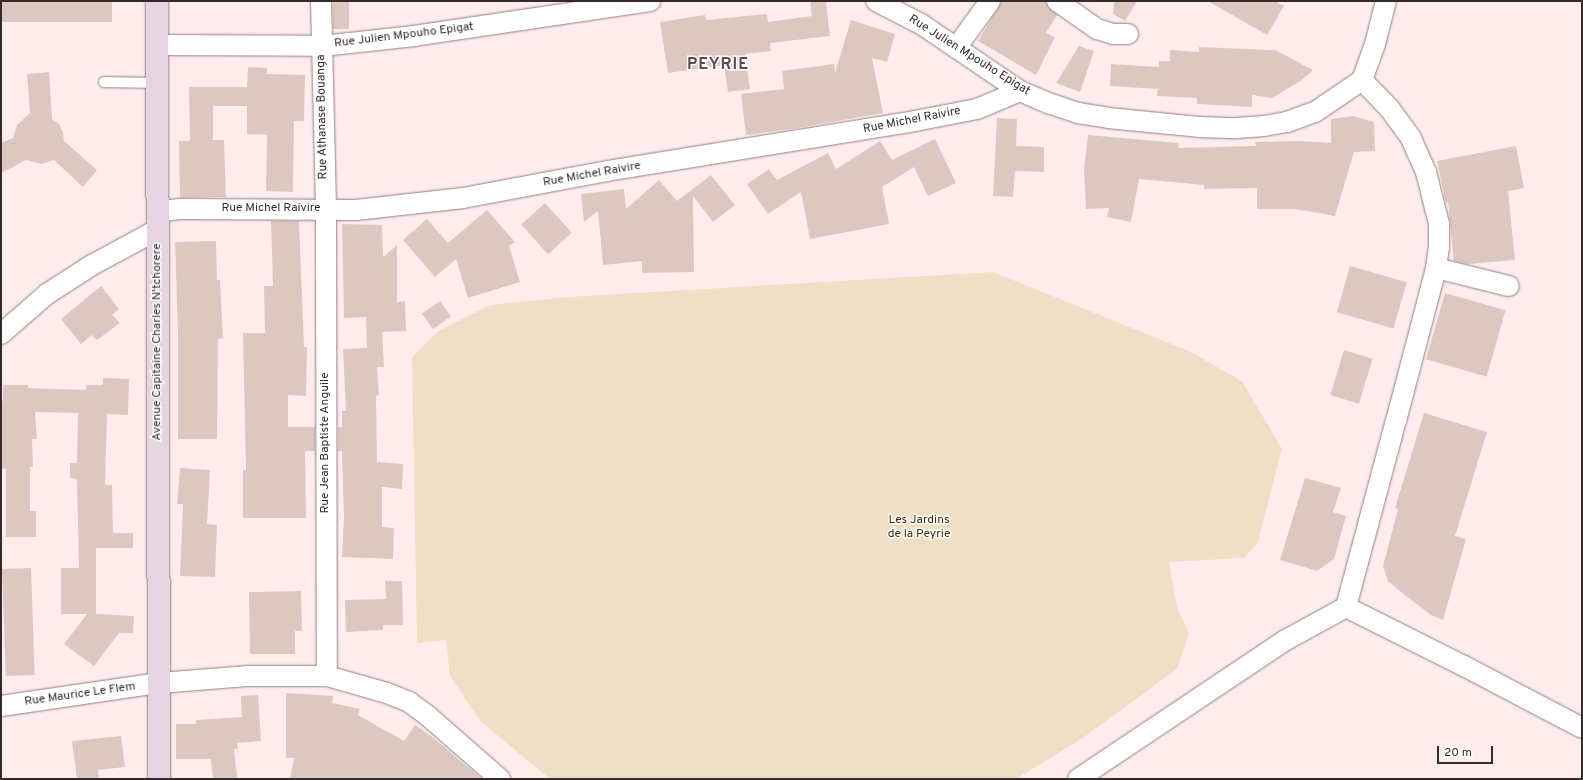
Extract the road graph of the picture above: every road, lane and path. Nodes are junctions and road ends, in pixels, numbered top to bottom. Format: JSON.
{"nodes":[{"id":1,"x":157,"y":1,"type":"edge"},
{"id":2,"x":322,"y":1,"type":"edge"},
{"id":3,"x":650,"y":1,"type":"edge"},
{"id":4,"x":876,"y":1,"type":"edge"},
{"id":5,"x":990,"y":1,"type":"edge"},
{"id":6,"x":1057,"y":1,"type":"edge"},
{"id":7,"x":1386,"y":1,"type":"edge"},
{"id":8,"x":1128,"y":34,"type":"dead end"},
{"id":9,"x":157,"y":45,"type":"junction"},
{"id":10,"x":322,"y":46,"type":"junction"},
{"id":11,"x":956,"y":48,"type":"junction"},
{"id":12,"x":1362,"y":80,"type":"junction"},
{"id":13,"x":104,"y":82,"type":"dead end"},
{"id":14,"x":157,"y":83,"type":"junction"},
{"id":15,"x":1020,"y":90,"type":"junction"},
{"id":16,"x":326,"y":210,"type":"junction"},
{"id":17,"x":157,"y":220,"type":"junction"},
{"id":18,"x":1436,"y":268,"type":"junction"},
{"id":19,"x":1509,"y":286,"type":"dead end"},
{"id":20,"x":1,"y":334,"type":"edge"},
{"id":21,"x":1346,"y":607,"type":"junction"},
{"id":22,"x":327,"y":676,"type":"junction"},
{"id":23,"x":159,"y":684,"type":"junction"},
{"id":24,"x":1,"y":706,"type":"edge"},
{"id":25,"x":1582,"y":728,"type":"edge"},
{"id":26,"x":159,"y":779,"type":"edge"},
{"id":27,"x":500,"y":779,"type":"edge"},
{"id":28,"x":1078,"y":779,"type":"edge"}],
"edges":[{"from":1,"to":9,"type":"main road","name":"Avenue Capitaine Charles N'tchorere"},
{"from":2,"to":10,"type":"street","name":"Rue Athanase Bouanga"},
{"from":3,"to":10,"type":"street","name":"Rue Julien Mpouho Epigat"},
{"from":4,"to":11,"type":"street","name":"Rue Julien Mpouho Epigat"},
{"from":5,"to":11,"type":"street"},
{"from":6,"to":8,"type":"street"},
{"from":7,"to":12,"type":"street"},
{"from":9,"to":10,"type":"street","name":"Rue Julien Mpouho Epigat"},
{"from":9,"to":14,"type":"main road","name":"Avenue Capitaine Charles N'tchorere"},
{"from":10,"to":16,"type":"street","name":"Rue Athanase Bouanga"},
{"from":11,"to":15,"type":"street","name":"Rue Julien Mpouho Epigat"},
{"from":12,"to":15,"type":"street","name":"Rue Julien Mpouho Epigat"},
{"from":12,"to":18,"type":"street"},
{"from":13,"to":14,"type":"lane"},
{"from":14,"to":17,"type":"main road","name":"Avenue Capitaine Charles N'tchorere"},
{"from":15,"to":16,"type":"street","name":"Rue Michel Raivire"},
{"from":16,"to":17,"type":"street","name":"Rue Michel Raivire"},
{"from":16,"to":22,"type":"street","name":"Rue Jean Baptiste Anguile"},
{"from":17,"to":20,"type":"street"},
{"from":17,"to":23,"type":"main road","name":"Avenue Capitaine Charles N'tchorere"},
{"from":18,"to":19,"type":"street"},
{"from":18,"to":21,"type":"street"},
{"from":21,"to":25,"type":"street"},
{"from":21,"to":28,"type":"street"},
{"from":22,"to":23,"type":"street","name":"Rue Maurice Le Flem"},
{"from":22,"to":27,"type":"street","name":"Rue Maurice Le Flem"},
{"from":23,"to":24,"type":"street","name":"Rue Maurice Le Flem"},
{"from":23,"to":26,"type":"main road","name":"Avenue Capitaine Charles N'tchorere"}]}
